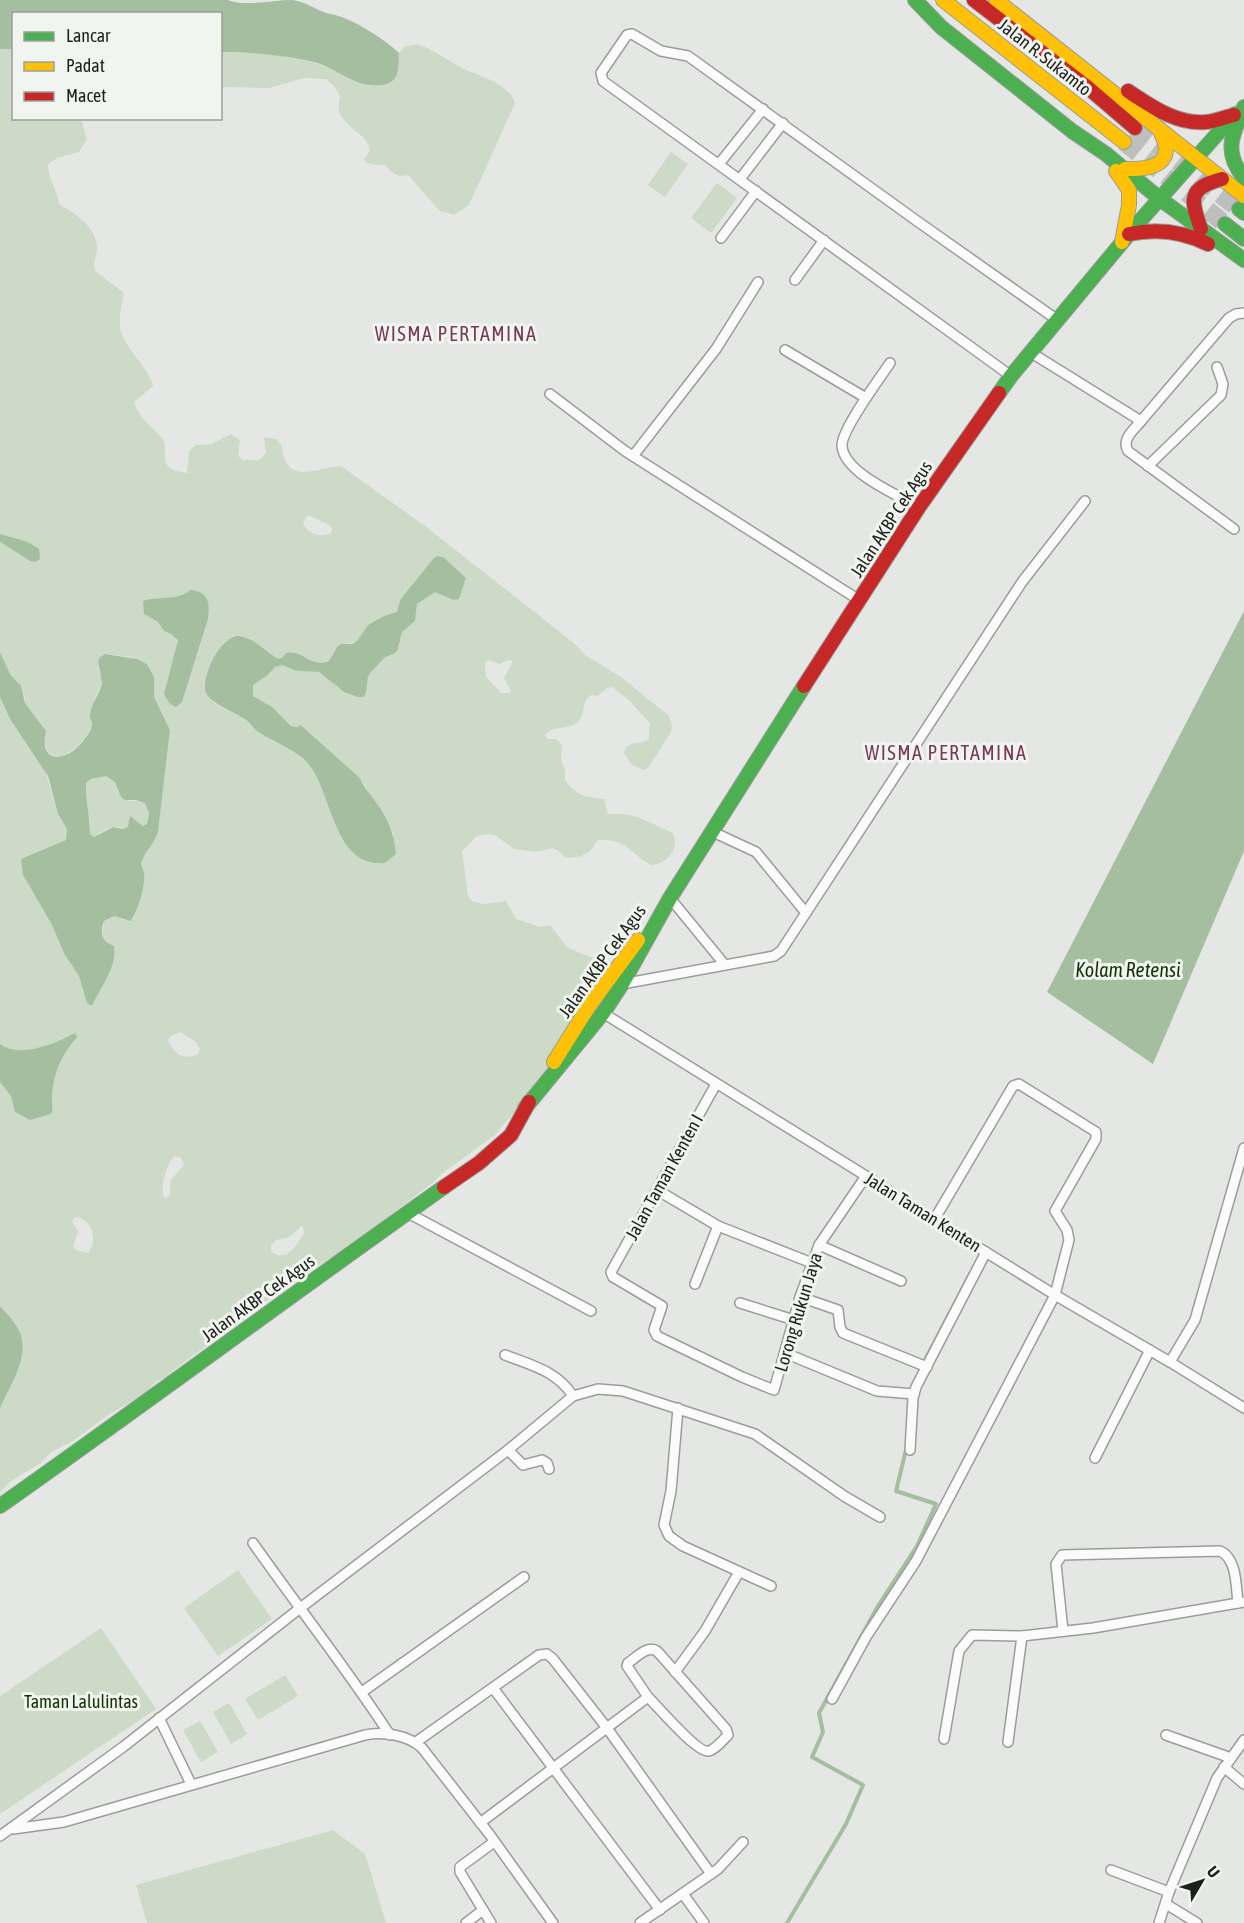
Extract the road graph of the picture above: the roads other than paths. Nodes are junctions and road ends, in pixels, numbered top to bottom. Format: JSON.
{"nodes":[{"id":1,"x":915,"y":0,"type":"edge"},
{"id":2,"x":943,"y":0,"type":"edge"},
{"id":3,"x":974,"y":0,"type":"edge"},
{"id":4,"x":996,"y":0,"type":"edge"},
{"id":5,"x":1075,"y":61,"type":"junction"},
{"id":6,"x":763,"y":109,"type":"junction"},
{"id":7,"x":1241,"y":109,"type":"edge"},
{"id":8,"x":783,"y":123,"type":"junction"},
{"id":9,"x":1136,"y":128,"type":"tunnel mouth"},
{"id":10,"x":1158,"y":128,"type":"junction"},
{"id":11,"x":1072,"y":131,"type":"junction"},
{"id":12,"x":1124,"y":142,"type":"tunnel mouth"},
{"id":13,"x":1195,"y":157,"type":"junction"},
{"id":14,"x":719,"y":164,"type":"junction"},
{"id":15,"x":1125,"y":169,"type":"junction"},
{"id":16,"x":1222,"y":178,"type":"junction"},
{"id":17,"x":1244,"y":178,"type":"edge"},
{"id":18,"x":740,"y":179,"type":"junction"},
{"id":19,"x":756,"y":191,"type":"junction"},
{"id":20,"x":1160,"y":199,"type":"junction"},
{"id":21,"x":1242,"y":206,"type":"edge"},
{"id":22,"x":1226,"y":224,"type":"tunnel mouth"},
{"id":23,"x":1201,"y":229,"type":"junction"},
{"id":24,"x":721,"y":237,"type":"dead end"},
{"id":25,"x":1126,"y":238,"type":"junction"},
{"id":26,"x":1244,"y":239,"type":"edge"},
{"id":27,"x":824,"y":240,"type":"junction"},
{"id":28,"x":1244,"y":261,"type":"edge"},
{"id":29,"x":795,"y":280,"type":"dead end"},
{"id":30,"x":758,"y":282,"type":"dead end"},
{"id":31,"x":1244,"y":313,"type":"edge"},
{"id":32,"x":1056,"y":319,"type":"junction"},
{"id":33,"x":785,"y":350,"type":"dead end"},
{"id":34,"x":1030,"y":352,"type":"junction"},
{"id":35,"x":890,"y":363,"type":"dead end"},
{"id":36,"x":1217,"y":367,"type":"dead end"},
{"id":37,"x":1011,"y":376,"type":"junction"},
{"id":38,"x":550,"y":394,"type":"dead end"},
{"id":39,"x":866,"y":398,"type":"junction"},
{"id":40,"x":1141,"y":421,"type":"junction"},
{"id":41,"x":633,"y":456,"type":"junction"},
{"id":42,"x":1148,"y":466,"type":"junction"},
{"id":43,"x":1085,"y":501,"type":"dead end"},
{"id":44,"x":919,"y":507,"type":"junction"},
{"id":45,"x":1234,"y":529,"type":"dead end"},
{"id":46,"x":859,"y":600,"type":"junction"},
{"id":47,"x":713,"y":832,"type":"junction"},
{"id":48,"x":670,"y":898,"type":"junction"},
{"id":49,"x":806,"y":913,"type":"junction"},
{"id":50,"x":725,"y":965,"type":"junction"},
{"id":51,"x":622,"y":984,"type":"junction"},
{"id":52,"x":603,"y":1013,"type":"junction"},
{"id":53,"x":716,"y":1084,"type":"junction"},
{"id":54,"x":525,"y":1108,"type":"junction"},
{"id":55,"x":1244,"y":1148,"type":"edge"},
{"id":56,"x":866,"y":1176,"type":"junction"},
{"id":57,"x":657,"y":1190,"type":"junction"},
{"id":58,"x":408,"y":1213,"type":"junction"},
{"id":59,"x":934,"y":1220,"type":"junction"},
{"id":60,"x":718,"y":1226,"type":"junction"},
{"id":61,"x":819,"y":1245,"type":"junction"},
{"id":62,"x":986,"y":1252,"type":"junction"},
{"id":63,"x":812,"y":1263,"type":"junction"},
{"id":64,"x":901,"y":1281,"type":"dead end"},
{"id":65,"x":695,"y":1284,"type":"dead end"},
{"id":66,"x":1055,"y":1295,"type":"junction"},
{"id":67,"x":800,"y":1297,"type":"junction"},
{"id":68,"x":740,"y":1303,"type":"dead end"},
{"id":69,"x":591,"y":1311,"type":"dead end"},
{"id":70,"x":794,"y":1320,"type":"junction"},
{"id":71,"x":1150,"y":1350,"type":"junction"},
{"id":72,"x":785,"y":1353,"type":"junction"},
{"id":73,"x":505,"y":1355,"type":"dead end"},
{"id":74,"x":1170,"y":1362,"type":"junction"},
{"id":75,"x":927,"y":1367,"type":"junction"},
{"id":76,"x":774,"y":1390,"type":"joint"},
{"id":77,"x":913,"y":1394,"type":"junction"},
{"id":78,"x":573,"y":1395,"type":"junction"},
{"id":79,"x":678,"y":1408,"type":"junction"},
{"id":80,"x":1244,"y":1408,"type":"edge"},
{"id":81,"x":508,"y":1450,"type":"junction"},
{"id":82,"x":910,"y":1450,"type":"dead end"},
{"id":83,"x":1095,"y":1458,"type":"dead end"},
{"id":84,"x":549,"y":1469,"type":"dead end"},
{"id":85,"x":0,"y":1506,"type":"edge"},
{"id":86,"x":880,"y":1516,"type":"dead end"},
{"id":87,"x":253,"y":1543,"type":"dead end"},
{"id":88,"x":739,"y":1572,"type":"junction"},
{"id":89,"x":524,"y":1576,"type":"dead end"},
{"id":90,"x":771,"y":1586,"type":"dead end"},
{"id":91,"x":1241,"y":1603,"type":"edge"},
{"id":92,"x":299,"y":1609,"type":"junction"},
{"id":93,"x":1063,"y":1631,"type":"junction"},
{"id":94,"x":1022,"y":1636,"type":"junction"},
{"id":95,"x":675,"y":1672,"type":"junction"},
{"id":96,"x":493,"y":1688,"type":"junction"},
{"id":97,"x":362,"y":1692,"type":"junction"},
{"id":98,"x":648,"y":1698,"type":"junction"},
{"id":99,"x":831,"y":1699,"type":"dead end"},
{"id":100,"x":159,"y":1718,"type":"junction"},
{"id":101,"x":608,"y":1728,"type":"junction"},
{"id":102,"x":390,"y":1735,"type":"junction"},
{"id":103,"x":1166,"y":1736,"type":"dead end"},
{"id":104,"x":944,"y":1739,"type":"dead end"},
{"id":105,"x":1244,"y":1740,"type":"edge"},
{"id":106,"x":416,"y":1742,"type":"junction"},
{"id":107,"x":1008,"y":1742,"type":"dead end"},
{"id":108,"x":1231,"y":1758,"type":"junction"},
{"id":109,"x":1224,"y":1767,"type":"junction"},
{"id":110,"x":553,"y":1768,"type":"junction"},
{"id":111,"x":191,"y":1784,"type":"junction"},
{"id":112,"x":1244,"y":1784,"type":"edge"},
{"id":113,"x":480,"y":1823,"type":"junction"},
{"id":114,"x":11,"y":1829,"type":"junction"},
{"id":115,"x":0,"y":1836,"type":"edge"},
{"id":116,"x":494,"y":1842,"type":"junction"},
{"id":117,"x":743,"y":1842,"type":"dead end"},
{"id":118,"x":1111,"y":1870,"type":"dead end"},
{"id":119,"x":711,"y":1874,"type":"junction"},
{"id":120,"x":1169,"y":1892,"type":"junction"},
{"id":121,"x":683,"y":1893,"type":"junction"},
{"id":122,"x":1167,"y":1904,"type":"junction"},
{"id":123,"x":483,"y":1910,"type":"junction"},
{"id":124,"x":660,"y":1910,"type":"junction"},
{"id":125,"x":466,"y":1923,"type":"edge"},
{"id":126,"x":491,"y":1923,"type":"edge"},
{"id":127,"x":552,"y":1923,"type":"edge"},
{"id":128,"x":640,"y":1923,"type":"edge"},
{"id":129,"x":704,"y":1923,"type":"edge"},
{"id":130,"x":1159,"y":1923,"type":"edge"},
{"id":131,"x":1197,"y":1923,"type":"edge"}],
"edges":[{"from":1,"to":11,"type":"main road"},
{"from":2,"to":12,"type":"main road","name":"Jalan R. Sukamto"},
{"from":3,"to":9,"type":"main road","name":"Jalan R. Sukamto"},
{"from":4,"to":5,"type":"main road"},
{"from":5,"to":7,"type":"main road"},
{"from":5,"to":10,"type":"main road"},
{"from":6,"to":8,"type":"street"},
{"from":6,"to":14,"type":"street"},
{"from":6,"to":14,"type":"street"},
{"from":7,"to":13,"type":"main road","name":"Jalan AKBP Cek Agus"},
{"from":7,"to":17,"type":"main road"},
{"from":8,"to":18,"type":"street"},
{"from":8,"to":32,"type":"street"},
{"from":10,"to":13,"type":"main road"},
{"from":10,"to":15,"type":"main road"},
{"from":11,"to":15,"type":"main road"},
{"from":11,"to":25,"type":"main road"},
{"from":13,"to":16,"type":"main road"},
{"from":13,"to":20,"type":"main road","name":"Jalan AKBP Cek Agus"},
{"from":14,"to":18,"type":"street"},
{"from":15,"to":20,"type":"main road"},
{"from":16,"to":21,"type":"main road"},
{"from":16,"to":23,"type":"main road"},
{"from":18,"to":19,"type":"street"},
{"from":19,"to":24,"type":"street"},
{"from":19,"to":27,"type":"street"},
{"from":20,"to":23,"type":"main road"},
{"from":20,"to":25,"type":"main road","name":"Jalan AKBP Cek Agus"},
{"from":22,"to":26,"type":"main road"},
{"from":23,"to":28,"type":"main road"},
{"from":25,"to":28,"type":"main road"},
{"from":25,"to":32,"type":"main road","name":"Jalan AKBP Cek Agus"},
{"from":27,"to":29,"type":"street"},
{"from":27,"to":37,"type":"street"},
{"from":30,"to":41,"type":"street"},
{"from":31,"to":40,"type":"street"},
{"from":32,"to":34,"type":"main road","name":"Jalan AKBP Cek Agus"},
{"from":33,"to":39,"type":"street"},
{"from":34,"to":37,"type":"main road","name":"Jalan AKBP Cek Agus"},
{"from":34,"to":40,"type":"street"},
{"from":35,"to":39,"type":"street"},
{"from":36,"to":42,"type":"street"},
{"from":37,"to":44,"type":"main road","name":"Jalan AKBP Cek Agus"},
{"from":38,"to":41,"type":"street"},
{"from":39,"to":44,"type":"street"},
{"from":40,"to":42,"type":"street"},
{"from":41,"to":46,"type":"street"},
{"from":42,"to":45,"type":"street"},
{"from":43,"to":49,"type":"street"},
{"from":44,"to":46,"type":"main road","name":"Jalan AKBP Cek Agus"},
{"from":46,"to":47,"type":"main road","name":"Jalan AKBP Cek Agus"},
{"from":47,"to":48,"type":"main road","name":"Jalan AKBP Cek Agus"},
{"from":47,"to":49,"type":"street"},
{"from":48,"to":50,"type":"street"},
{"from":48,"to":51,"type":"main road","name":"Jalan AKBP Cek Agus"},
{"from":48,"to":54,"type":"main road","name":"Jalan AKBP Cek Agus"},
{"from":49,"to":50,"type":"street"},
{"from":50,"to":51,"type":"street"},
{"from":51,"to":52,"type":"main road","name":"Jalan AKBP Cek Agus"},
{"from":52,"to":53,"type":"street","name":"Jalan Taman Kenten"},
{"from":52,"to":54,"type":"main road","name":"Jalan AKBP Cek Agus"},
{"from":53,"to":56,"type":"street","name":"Jalan Taman Kenten"},
{"from":53,"to":57,"type":"street","name":"Jalan Taman Kenten I"},
{"from":54,"to":58,"type":"main road","name":"Jalan AKBP Cek Agus"},
{"from":55,"to":74,"type":"street"},
{"from":56,"to":59,"type":"street","name":"Jalan Taman Kenten"},
{"from":56,"to":61,"type":"street","name":"Lorong Rukun Jaya"},
{"from":57,"to":60,"type":"street"},
{"from":57,"to":76,"type":"street","name":"Jalan Taman Kenten I"},
{"from":58,"to":69,"type":"street"},
{"from":58,"to":85,"type":"main road","name":"Jalan AKBP Cek Agus"},
{"from":59,"to":62,"type":"street","name":"Jalan Taman Kenten"},
{"from":59,"to":66,"type":"street"},
{"from":60,"to":63,"type":"street"},
{"from":60,"to":65,"type":"street"},
{"from":61,"to":63,"type":"street","name":"Lorong Rukun Jaya"},
{"from":61,"to":64,"type":"street"},
{"from":62,"to":66,"type":"street","name":"Jalan Taman Kenten"},
{"from":62,"to":75,"type":"street"},
{"from":63,"to":67,"type":"street","name":"Lorong Rukun Jaya"},
{"from":66,"to":71,"type":"street","name":"Jalan Taman Kenten"},
{"from":66,"to":99,"type":"street"},
{"from":67,"to":70,"type":"street","name":"Lorong Rukun Jaya"},
{"from":67,"to":75,"type":"street"},
{"from":68,"to":70,"type":"street"},
{"from":70,"to":72,"type":"street","name":"Lorong Rukun Jaya"},
{"from":71,"to":74,"type":"street","name":"Jalan Taman Kenten"},
{"from":71,"to":83,"type":"street"},
{"from":72,"to":76,"type":"street","name":"Lorong Rukun Jaya"},
{"from":72,"to":77,"type":"street"},
{"from":73,"to":78,"type":"street"},
{"from":74,"to":80,"type":"street","name":"Jalan Taman Kenten"},
{"from":75,"to":77,"type":"street"},
{"from":77,"to":82,"type":"street"},
{"from":78,"to":79,"type":"street"},
{"from":78,"to":81,"type":"street"},
{"from":79,"to":86,"type":"street"},
{"from":79,"to":88,"type":"street"},
{"from":81,"to":84,"type":"street"},
{"from":81,"to":92,"type":"street"},
{"from":87,"to":92,"type":"street"},
{"from":88,"to":90,"type":"street"},
{"from":88,"to":95,"type":"street"},
{"from":89,"to":97,"type":"street"},
{"from":91,"to":93,"type":"street"},
{"from":91,"to":93,"type":"street"},
{"from":92,"to":97,"type":"street"},
{"from":92,"to":100,"type":"street"},
{"from":93,"to":94,"type":"street"},
{"from":94,"to":104,"type":"street"},
{"from":94,"to":107,"type":"street"},
{"from":95,"to":98,"type":"street"},
{"from":95,"to":98,"type":"street"},
{"from":96,"to":101,"type":"street"},
{"from":96,"to":106,"type":"street"},
{"from":96,"to":110,"type":"street"},
{"from":97,"to":102,"type":"street"},
{"from":98,"to":101,"type":"street"},
{"from":100,"to":111,"type":"street"},
{"from":100,"to":114,"type":"street"},
{"from":101,"to":110,"type":"street"},
{"from":101,"to":119,"type":"street"},
{"from":102,"to":106,"type":"street"},
{"from":102,"to":111,"type":"street"},
{"from":103,"to":108,"type":"street"},
{"from":105,"to":108,"type":"street"},
{"from":106,"to":113,"type":"street"},
{"from":108,"to":109,"type":"street"},
{"from":109,"to":112,"type":"street"},
{"from":109,"to":120,"type":"street"},
{"from":110,"to":113,"type":"street"},
{"from":110,"to":124,"type":"street"},
{"from":111,"to":114,"type":"street"},
{"from":113,"to":116,"type":"street"},
{"from":114,"to":115,"type":"street"},
{"from":116,"to":123,"type":"street"},
{"from":116,"to":127,"type":"street"},
{"from":117,"to":119,"type":"street"},
{"from":118,"to":120,"type":"street"},
{"from":119,"to":121,"type":"street"},
{"from":120,"to":122,"type":"street"},
{"from":121,"to":124,"type":"street"},
{"from":121,"to":129,"type":"street"},
{"from":122,"to":130,"type":"street"},
{"from":122,"to":131,"type":"street"},
{"from":123,"to":125,"type":"street"},
{"from":123,"to":126,"type":"street"},
{"from":124,"to":128,"type":"street"}]}
